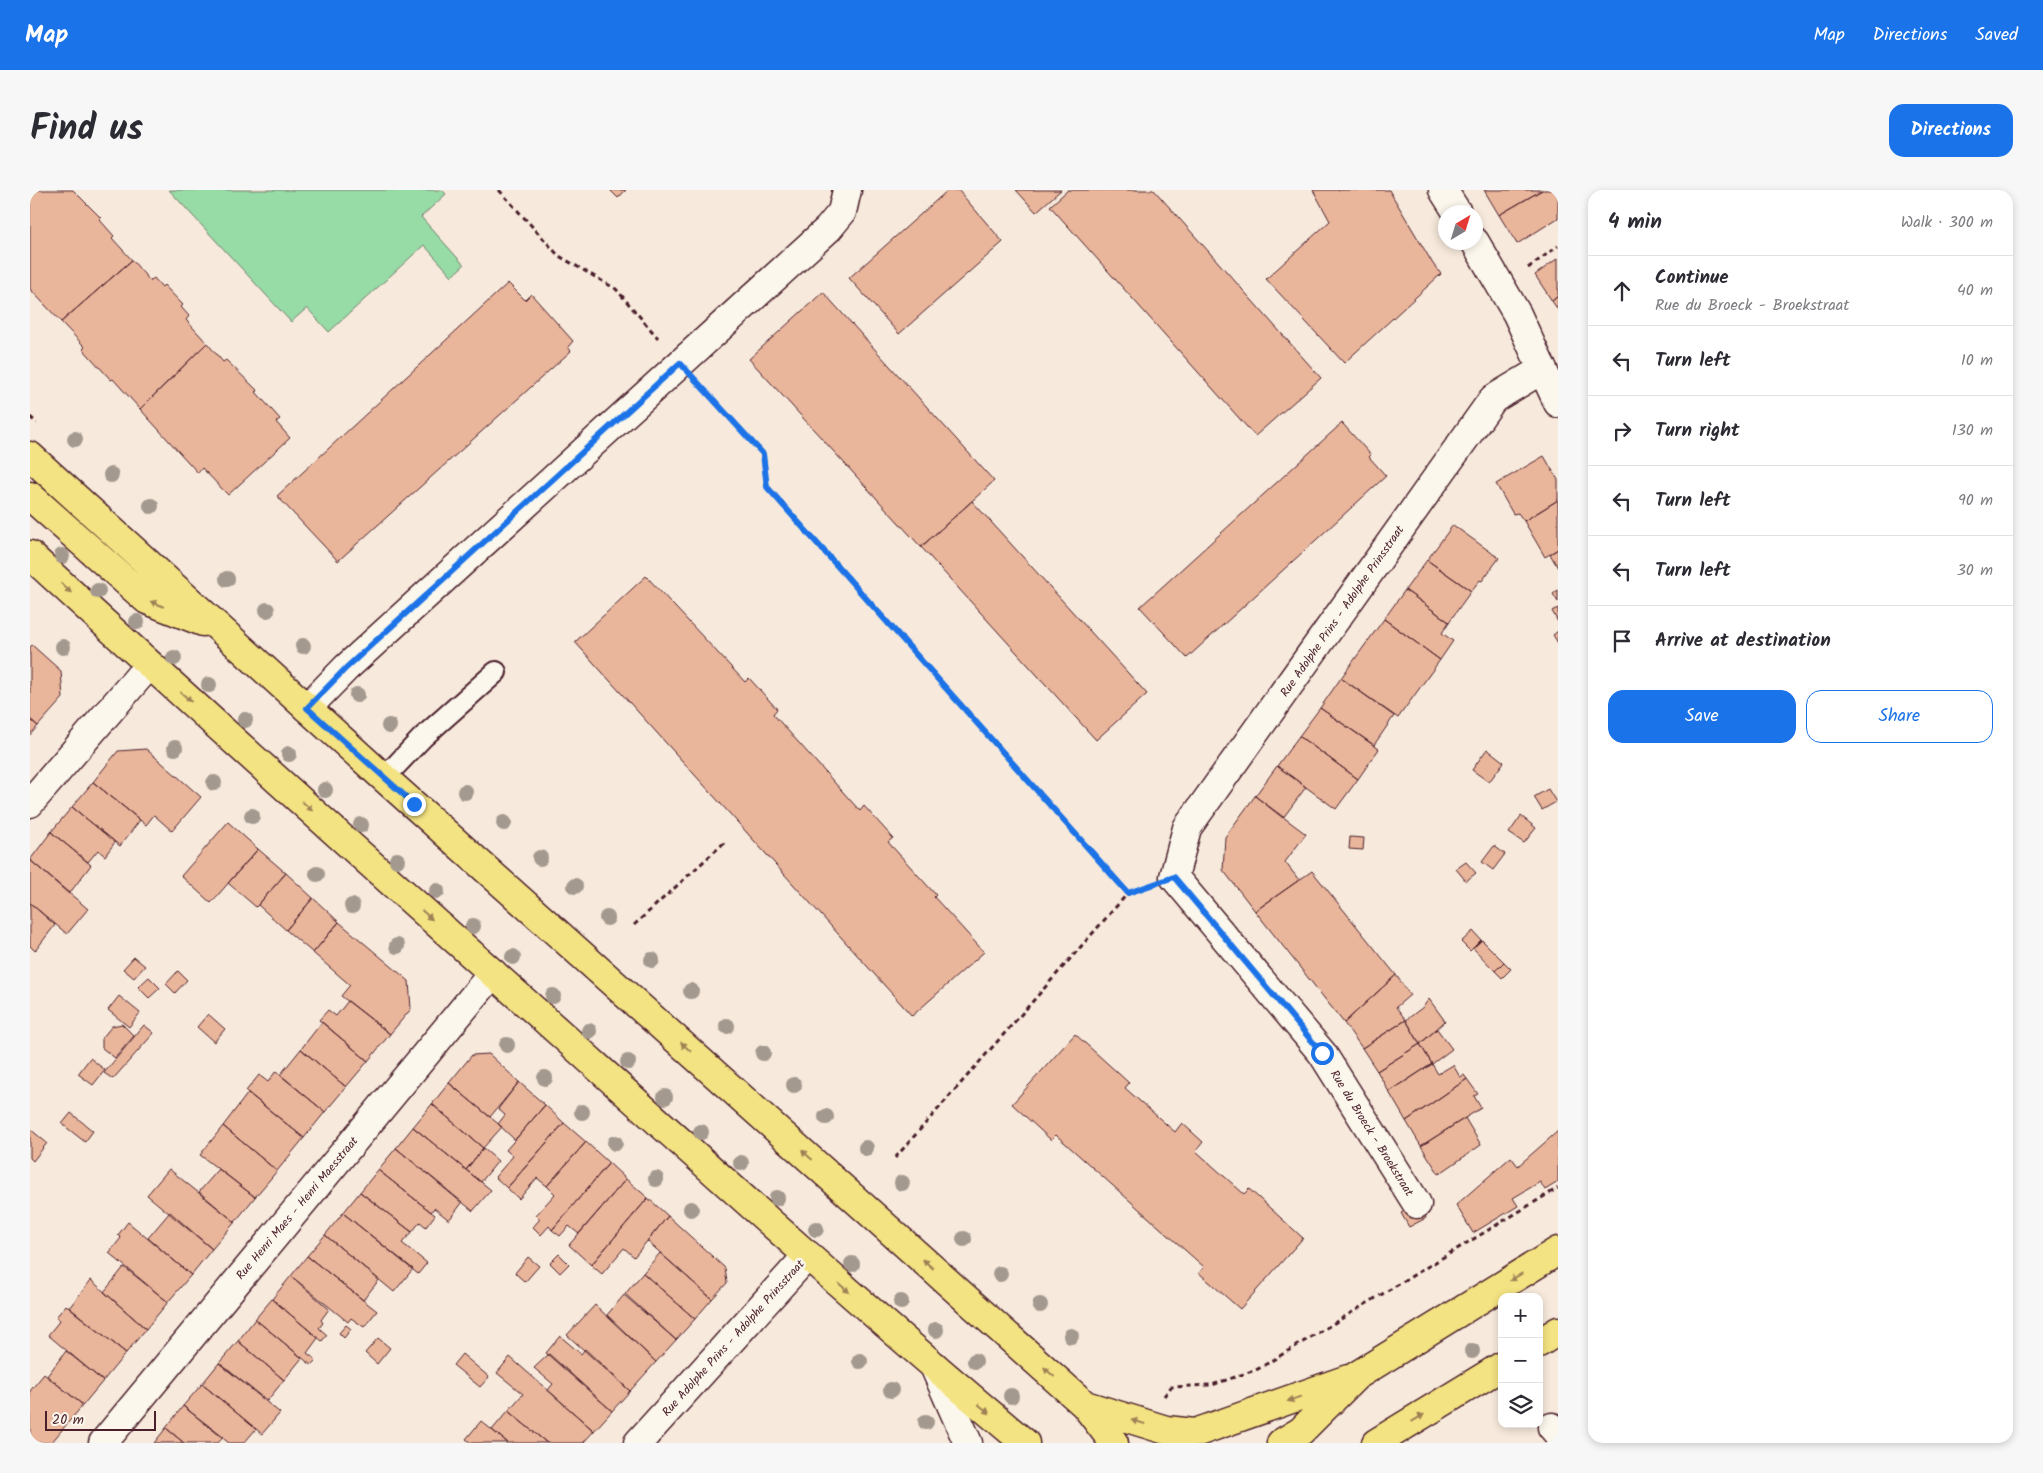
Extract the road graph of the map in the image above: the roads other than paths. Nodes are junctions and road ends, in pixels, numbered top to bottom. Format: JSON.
{"nodes":[{"id":1,"x":847,"y":190,"type":"edge"},
{"id":2,"x":1443,"y":190,"type":"edge"},
{"id":3,"x":1453,"y":205,"type":"edge"},
{"id":4,"x":1480,"y":250,"type":"edge"},
{"id":5,"x":1543,"y":369,"type":"junction"},
{"id":6,"x":1558,"y":403,"type":"edge"},
{"id":7,"x":30,"y":456,"type":"edge"},
{"id":8,"x":30,"y":496,"type":"edge"},
{"id":9,"x":30,"y":554,"type":"edge"},
{"id":10,"x":219,"y":629,"type":"junction"},
{"id":11,"x":149,"y":665,"type":"junction"},
{"id":12,"x":496,"y":672,"type":"dead end"},
{"id":13,"x":307,"y":708,"type":"junction"},
{"id":14,"x":384,"y":778,"type":"junction"},
{"id":15,"x":30,"y":803,"type":"edge"},
{"id":16,"x":1174,"y":877,"type":"joint"},
{"id":17,"x":493,"y":973,"type":"junction"},
{"id":18,"x":1417,"y":1204,"type":"dead end"},
{"id":19,"x":1558,"y":1252,"type":"edge"},
{"id":20,"x":808,"y":1255,"type":"junction"},
{"id":21,"x":1558,"y":1331,"type":"edge"},
{"id":22,"x":1543,"y":1340,"type":"edge"},
{"id":23,"x":934,"y":1366,"type":"junction"},
{"id":24,"x":1498,"y":1368,"type":"edge"},
{"id":25,"x":1356,"y":1376,"type":"junction"},
{"id":26,"x":1085,"y":1404,"type":"junction"},
{"id":27,"x":103,"y":1443,"type":"edge"},
{"id":28,"x":638,"y":1443,"type":"edge"},
{"id":29,"x":968,"y":1443,"type":"edge"},
{"id":30,"x":1025,"y":1443,"type":"edge"},
{"id":31,"x":1114,"y":1443,"type":"edge"},
{"id":32,"x":1281,"y":1443,"type":"edge"},
{"id":33,"x":1376,"y":1443,"type":"edge"}],
"edges":[{"from":1,"to":13,"type":"street"},
{"from":2,"to":3,"type":"street"},
{"from":4,"to":5,"type":"street"},
{"from":5,"to":6,"type":"street"},
{"from":5,"to":16,"type":"street","name":"Rue Adolphe Prins - Adolphe Prinsstraat"},
{"from":7,"to":10,"type":"main road"},
{"from":10,"to":8,"type":"main road","one_way":true},
{"from":9,"to":11,"type":"main road","one_way":true},
{"from":10,"to":13,"type":"main road"},
{"from":11,"to":15,"type":"street"},
{"from":11,"to":17,"type":"main road","one_way":true},
{"from":12,"to":14,"type":"lane"},
{"from":13,"to":14,"type":"main road"},
{"from":26,"to":14,"type":"main road","one_way":true},
{"from":16,"to":18,"type":"street","name":"Rue du Broeck - Broekstraat"},
{"from":17,"to":20,"type":"main road"},
{"from":17,"to":27,"type":"street","name":"Rue Henri Maes - Henri Maesstraat"},
{"from":19,"to":25,"type":"main road","one_way":true},
{"from":20,"to":23,"type":"main road","one_way":true},
{"from":20,"to":28,"type":"street","name":"Rue Adolphe Prins - Adolphe Prinsstraat"},
{"from":21,"to":22,"type":"main road"},
{"from":23,"to":29,"type":"street"},
{"from":23,"to":30,"type":"main road","one_way":true},
{"from":33,"to":24,"type":"main road","one_way":true},
{"from":25,"to":26,"type":"main road","one_way":true},
{"from":25,"to":32,"type":"main road"},
{"from":26,"to":31,"type":"main road"}]}
